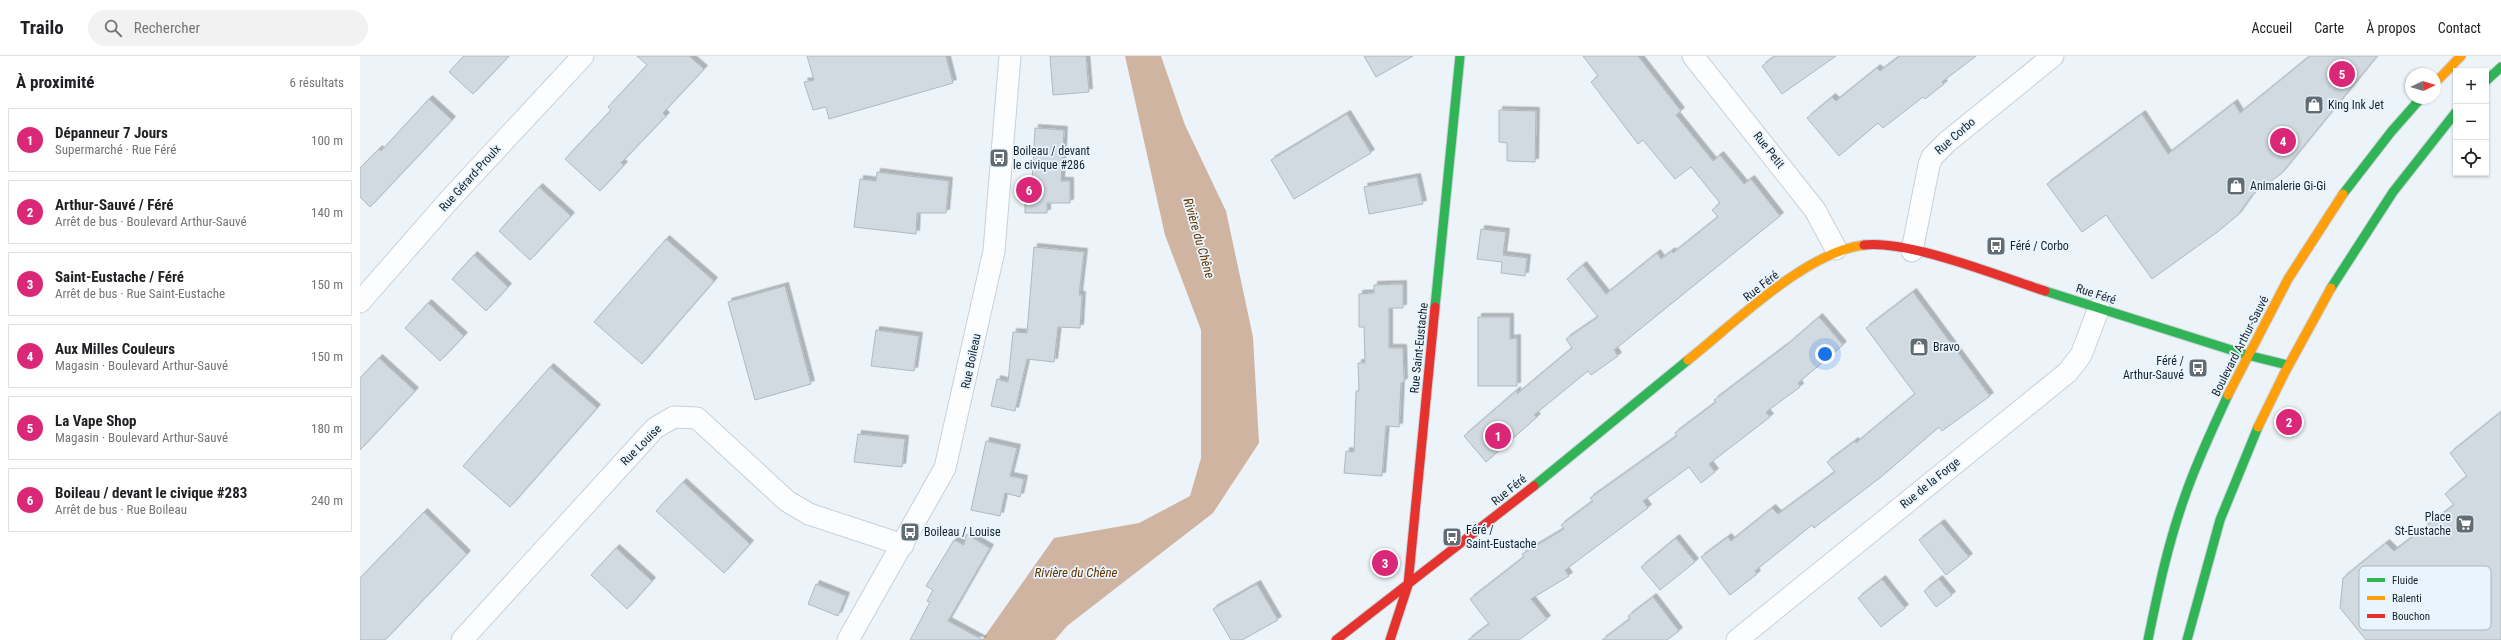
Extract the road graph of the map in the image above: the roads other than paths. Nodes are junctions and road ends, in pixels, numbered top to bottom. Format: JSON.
{"nodes":[{"id":1,"x":583,"y":56,"type":"edge"},
{"id":2,"x":1010,"y":56,"type":"edge"},
{"id":3,"x":1460,"y":56,"type":"edge"},
{"id":4,"x":2053,"y":56,"type":"edge"},
{"id":5,"x":2461,"y":56,"type":"edge"},
{"id":6,"x":1699,"y":58,"type":"edge"},
{"id":7,"x":2501,"y":67,"type":"edge"},
{"id":8,"x":2441,"y":77,"type":"edge"},
{"id":9,"x":2489,"y":78,"type":"edge"},
{"id":10,"x":2417,"y":104,"type":"edge"},
{"id":11,"x":2453,"y":116,"type":"edge"},
{"id":12,"x":1836,"y":249,"type":"junction"},
{"id":13,"x":1912,"y":250,"type":"junction"},
{"id":14,"x":360,"y":302,"type":"edge"},
{"id":15,"x":2099,"y":308,"type":"junction"},
{"id":16,"x":2247,"y":355,"type":"junction"},
{"id":17,"x":2287,"y":365,"type":"junction"},
{"id":18,"x":902,"y":545,"type":"junction"},
{"id":19,"x":1408,"y":585,"type":"junction"},
{"id":20,"x":462,"y":640,"type":"edge"},
{"id":21,"x":848,"y":640,"type":"edge"},
{"id":22,"x":1336,"y":640,"type":"edge"},
{"id":23,"x":1390,"y":640,"type":"edge"},
{"id":24,"x":1737,"y":640,"type":"edge"},
{"id":25,"x":2148,"y":640,"type":"edge"},
{"id":26,"x":2187,"y":640,"type":"edge"}],
"edges":[{"from":1,"to":14,"type":"street","name":"Rue Gérard-Proulx"},
{"from":2,"to":18,"type":"street","name":"Rue Boileau"},
{"from":3,"to":19,"type":"street","name":"Rue Saint-Eustache"},
{"from":4,"to":13,"type":"street","name":"Rue Corbo"},
{"from":5,"to":8,"type":"street"},
{"from":6,"to":12,"type":"street","name":"Rue Petit"},
{"from":7,"to":9,"type":"street"},
{"from":10,"to":16,"type":"street","name":"Boulevard Arthur-Sauvé"},
{"from":11,"to":17,"type":"street"},
{"from":12,"to":13,"type":"street","name":"Rue Féré"},
{"from":12,"to":19,"type":"street","name":"Rue Féré"},
{"from":13,"to":15,"type":"street","name":"Rue Féré"},
{"from":15,"to":16,"type":"street","name":"Rue Féré"},
{"from":15,"to":24,"type":"street","name":"Rue de la Forge"},
{"from":16,"to":17,"type":"street","name":"Rue Féré"},
{"from":16,"to":25,"type":"street","name":"Boulevard Arthur-Sauvé"},
{"from":17,"to":26,"type":"street"},
{"from":18,"to":20,"type":"street","name":"Rue Louise"},
{"from":18,"to":21,"type":"street","name":"Rue Boileau"},
{"from":19,"to":22,"type":"street","name":"Rue Féré"},
{"from":19,"to":23,"type":"street","name":"Rue Saint-Eustache"}]}
